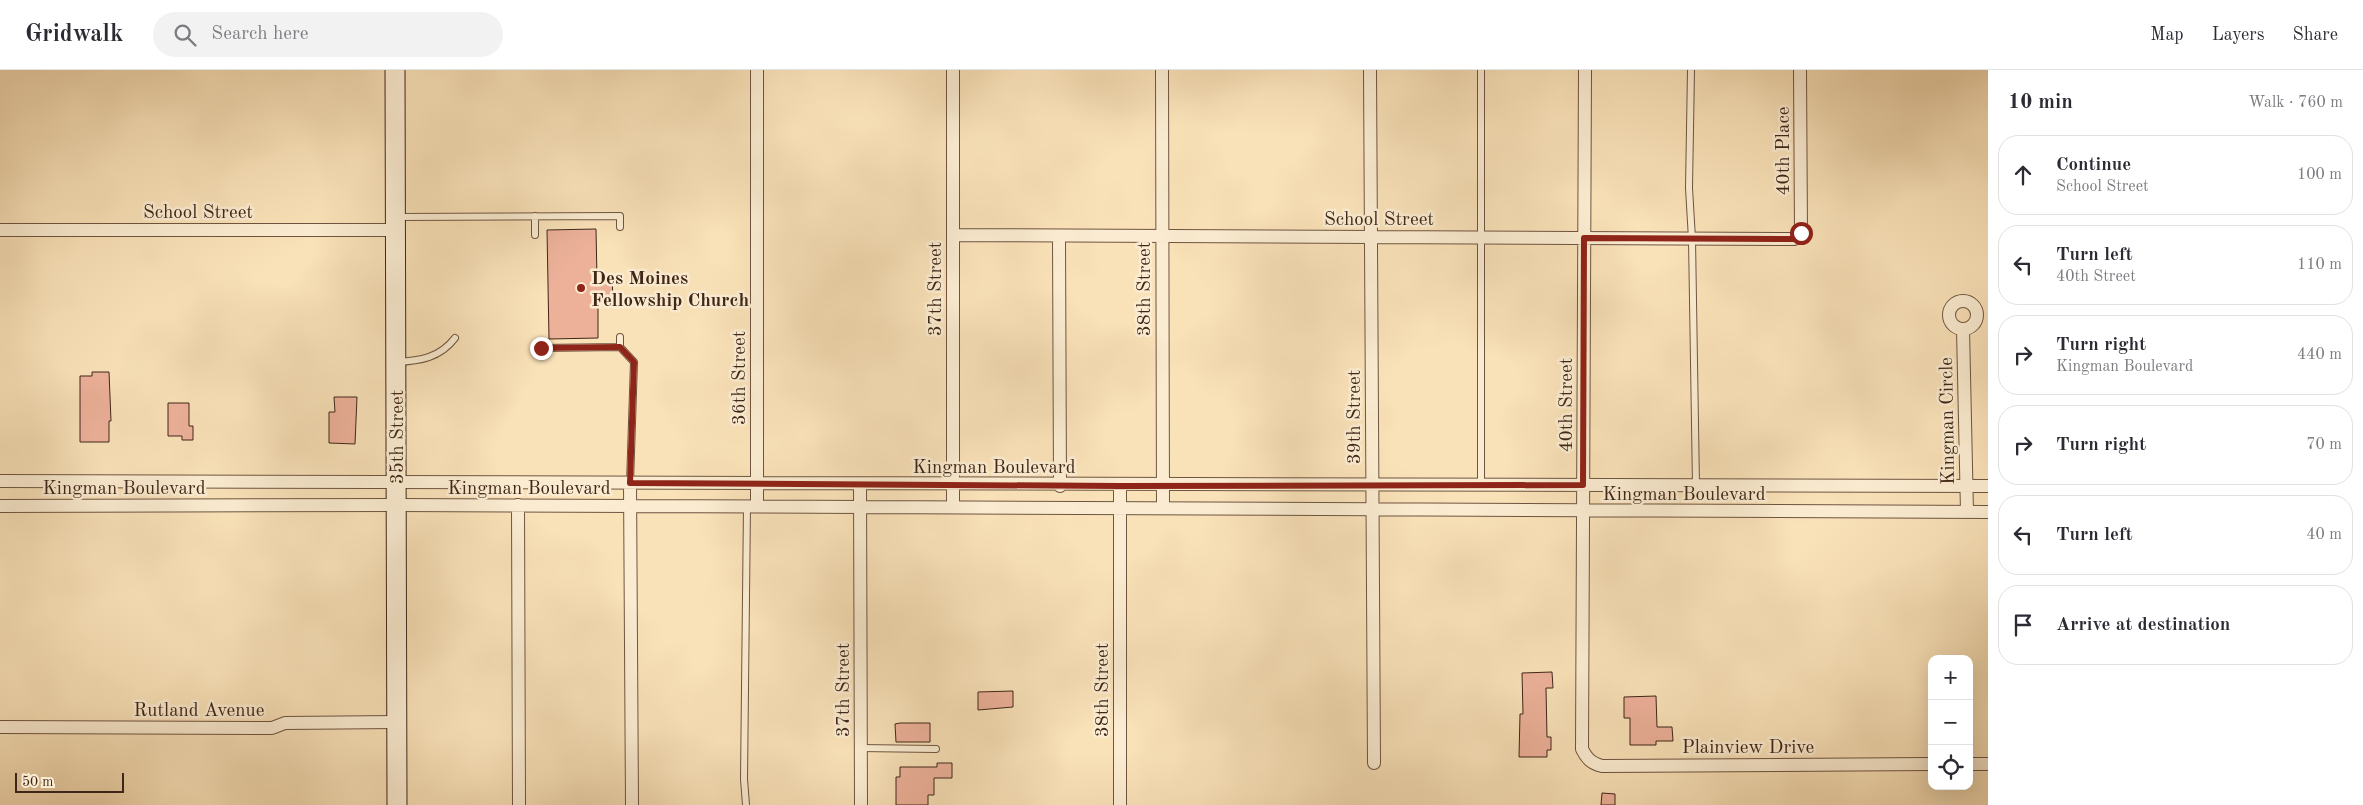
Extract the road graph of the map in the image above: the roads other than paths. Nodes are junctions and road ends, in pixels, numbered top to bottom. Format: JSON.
{"nodes":[{"id":1,"x":396,"y":70,"type":"edge"},
{"id":2,"x":757,"y":70,"type":"edge"},
{"id":3,"x":953,"y":70,"type":"edge"},
{"id":4,"x":1162,"y":70,"type":"edge"},
{"id":5,"x":1370,"y":70,"type":"edge"},
{"id":6,"x":1481,"y":70,"type":"edge"},
{"id":7,"x":1585,"y":70,"type":"edge"},
{"id":8,"x":1691,"y":70,"type":"edge"},
{"id":9,"x":1800,"y":70,"type":"edge"},
{"id":10,"x":535,"y":216,"type":"junction"},
{"id":11,"x":396,"y":223,"type":"junction"},
{"id":12,"x":620,"y":227,"type":"dead end"},
{"id":13,"x":0,"y":230,"type":"edge"},
{"id":14,"x":1801,"y":233,"type":"joint"},
{"id":15,"x":535,"y":235,"type":"dead end"},
{"id":16,"x":953,"y":235,"type":"junction"},
{"id":17,"x":1059,"y":236,"type":"junction"},
{"id":18,"x":1162,"y":236,"type":"junction"},
{"id":19,"x":1371,"y":237,"type":"junction"},
{"id":20,"x":1480,"y":238,"type":"junction"},
{"id":21,"x":1584,"y":238,"type":"junction"},
{"id":22,"x":1692,"y":239,"type":"junction"},
{"id":23,"x":1963,"y":329,"type":"dead end"},
{"id":24,"x":620,"y":337,"type":"dead end"},
{"id":25,"x":455,"y":338,"type":"dead end"},
{"id":26,"x":620,"y":347,"type":"junction"},
{"id":27,"x":541,"y":348,"type":"dead end"},
{"id":28,"x":396,"y":362,"type":"junction"},
{"id":29,"x":0,"y":482,"type":"edge"},
{"id":30,"x":396,"y":482,"type":"junction"},
{"id":31,"x":630,"y":483,"type":"junction"},
{"id":32,"x":757,"y":484,"type":"junction"},
{"id":33,"x":860,"y":484,"type":"junction"},
{"id":34,"x":953,"y":485,"type":"junction"},
{"id":35,"x":1372,"y":485,"type":"junction"},
{"id":36,"x":1481,"y":485,"type":"junction"},
{"id":37,"x":1583,"y":485,"type":"junction"},
{"id":38,"x":1696,"y":485,"type":"junction"},
{"id":39,"x":1060,"y":486,"type":"junction"},
{"id":40,"x":1120,"y":486,"type":"junction"},
{"id":41,"x":1162,"y":486,"type":"junction"},
{"id":42,"x":1966,"y":486,"type":"junction"},
{"id":43,"x":1988,"y":486,"type":"edge"},
{"id":44,"x":396,"y":505,"type":"junction"},
{"id":45,"x":518,"y":505,"type":"junction"},
{"id":46,"x":0,"y":506,"type":"edge"},
{"id":47,"x":631,"y":506,"type":"junction"},
{"id":48,"x":752,"y":506,"type":"junction"},
{"id":49,"x":860,"y":507,"type":"junction"},
{"id":50,"x":953,"y":507,"type":"junction"},
{"id":51,"x":1120,"y":508,"type":"junction"},
{"id":52,"x":1162,"y":508,"type":"junction"},
{"id":53,"x":1372,"y":510,"type":"junction"},
{"id":54,"x":1583,"y":511,"type":"junction"},
{"id":55,"x":1967,"y":512,"type":"junction"},
{"id":56,"x":1988,"y":512,"type":"edge"},
{"id":57,"x":397,"y":722,"type":"junction"},
{"id":58,"x":0,"y":727,"type":"edge"},
{"id":59,"x":1582,"y":740,"type":"joint"},
{"id":60,"x":860,"y":748,"type":"junction"},
{"id":61,"x":936,"y":749,"type":"dead end"},
{"id":62,"x":1374,"y":764,"type":"dead end"},
{"id":63,"x":1928,"y":764,"type":"edge"},
{"id":64,"x":1973,"y":764,"type":"edge"},
{"id":65,"x":1988,"y":764,"type":"edge"},
{"id":66,"x":397,"y":805,"type":"edge"},
{"id":67,"x":519,"y":805,"type":"edge"},
{"id":68,"x":632,"y":805,"type":"edge"},
{"id":69,"x":746,"y":805,"type":"edge"},
{"id":70,"x":861,"y":805,"type":"edge"},
{"id":71,"x":1120,"y":805,"type":"edge"}],
"edges":[{"from":1,"to":11,"type":"street","name":"35th Street"},
{"from":2,"to":32,"type":"street","name":"36th Street"},
{"from":3,"to":16,"type":"street","name":"37th Street"},
{"from":4,"to":18,"type":"street","name":"38th Street"},
{"from":5,"to":19,"type":"street","name":"39th Street"},
{"from":6,"to":20,"type":"lane"},
{"from":7,"to":21,"type":"street","name":"40th Street"},
{"from":8,"to":22,"type":"lane"},
{"from":9,"to":14,"type":"street","name":"40th Place"},
{"from":10,"to":11,"type":"lane"},
{"from":10,"to":12,"type":"lane"},
{"from":10,"to":15,"type":"lane"},
{"from":11,"to":13,"type":"street","name":"School Street"},
{"from":11,"to":28,"type":"street","name":"35th Street"},
{"from":14,"to":22,"type":"street","name":"School Street"},
{"from":16,"to":17,"type":"street","name":"School Street"},
{"from":16,"to":34,"type":"street","name":"37th Street"},
{"from":17,"to":18,"type":"street","name":"School Street"},
{"from":17,"to":39,"type":"street"},
{"from":18,"to":19,"type":"street","name":"School Street"},
{"from":18,"to":41,"type":"street","name":"38th Street"},
{"from":19,"to":20,"type":"street","name":"School Street"},
{"from":19,"to":35,"type":"street","name":"39th Street"},
{"from":20,"to":21,"type":"street","name":"School Street"},
{"from":20,"to":36,"type":"lane"},
{"from":21,"to":22,"type":"street","name":"School Street"},
{"from":21,"to":37,"type":"street","name":"40th Street"},
{"from":22,"to":38,"type":"lane"},
{"from":23,"to":42,"type":"street","name":"Kingman Circle"},
{"from":24,"to":26,"type":"lane"},
{"from":25,"to":28,"type":"lane"},
{"from":26,"to":27,"type":"lane"},
{"from":26,"to":31,"type":"lane"},
{"from":28,"to":30,"type":"street","name":"35th Street"},
{"from":29,"to":30,"type":"street","name":"Kingman Boulevard"},
{"from":30,"to":31,"type":"street","name":"Kingman Boulevard"},
{"from":30,"to":44,"type":"street","name":"35th Street"},
{"from":31,"to":32,"type":"street","name":"Kingman Boulevard"},
{"from":31,"to":47,"type":"street"},
{"from":32,"to":33,"type":"street","name":"Kingman Boulevard"},
{"from":32,"to":48,"type":"street","name":"36th Street"},
{"from":33,"to":34,"type":"street","name":"Kingman Boulevard"},
{"from":33,"to":49,"type":"street","name":"37th Street"},
{"from":34,"to":39,"type":"street","name":"Kingman Boulevard"},
{"from":34,"to":50,"type":"street","name":"37th Street"},
{"from":35,"to":36,"type":"street","name":"Kingman Boulevard"},
{"from":35,"to":41,"type":"street","name":"Kingman Boulevard"},
{"from":35,"to":53,"type":"street","name":"39th Street"},
{"from":36,"to":37,"type":"street","name":"Kingman Boulevard"},
{"from":37,"to":38,"type":"street","name":"Kingman Boulevard"},
{"from":37,"to":54,"type":"street","name":"40th Street"},
{"from":38,"to":42,"type":"street","name":"Kingman Boulevard"},
{"from":39,"to":40,"type":"street","name":"Kingman Boulevard"},
{"from":40,"to":41,"type":"street","name":"Kingman Boulevard"},
{"from":40,"to":51,"type":"street","name":"38th Street"},
{"from":41,"to":52,"type":"street","name":"38th Street"},
{"from":42,"to":43,"type":"street","name":"Kingman Boulevard"},
{"from":42,"to":55,"type":"street","name":"Kingman Circle"},
{"from":44,"to":45,"type":"street","name":"Kingman Boulevard"},
{"from":44,"to":46,"type":"street","name":"Kingman Boulevard"},
{"from":44,"to":57,"type":"street","name":"35th Street"},
{"from":45,"to":47,"type":"street","name":"Kingman Boulevard"},
{"from":45,"to":67,"type":"street"},
{"from":47,"to":48,"type":"street","name":"Kingman Boulevard"},
{"from":47,"to":68,"type":"street"},
{"from":48,"to":49,"type":"street","name":"Kingman Boulevard"},
{"from":48,"to":69,"type":"lane"},
{"from":49,"to":50,"type":"street","name":"Kingman Boulevard"},
{"from":49,"to":60,"type":"street","name":"37th Street"},
{"from":50,"to":51,"type":"street","name":"Kingman Boulevard"},
{"from":51,"to":52,"type":"street","name":"Kingman Boulevard"},
{"from":51,"to":71,"type":"street","name":"38th Street"},
{"from":52,"to":53,"type":"street","name":"Kingman Boulevard"},
{"from":53,"to":54,"type":"street","name":"Kingman Boulevard"},
{"from":53,"to":62,"type":"street","name":"39th Street"},
{"from":54,"to":55,"type":"street","name":"Kingman Boulevard"},
{"from":54,"to":59,"type":"street","name":"40th Street"},
{"from":55,"to":56,"type":"street","name":"Kingman Boulevard"},
{"from":57,"to":58,"type":"street","name":"Rutland Avenue"},
{"from":57,"to":66,"type":"street","name":"35th Street"},
{"from":59,"to":63,"type":"street","name":"Plainview Drive"},
{"from":60,"to":61,"type":"lane"},
{"from":60,"to":70,"type":"street","name":"37th Street"},
{"from":64,"to":65,"type":"street"}]}
